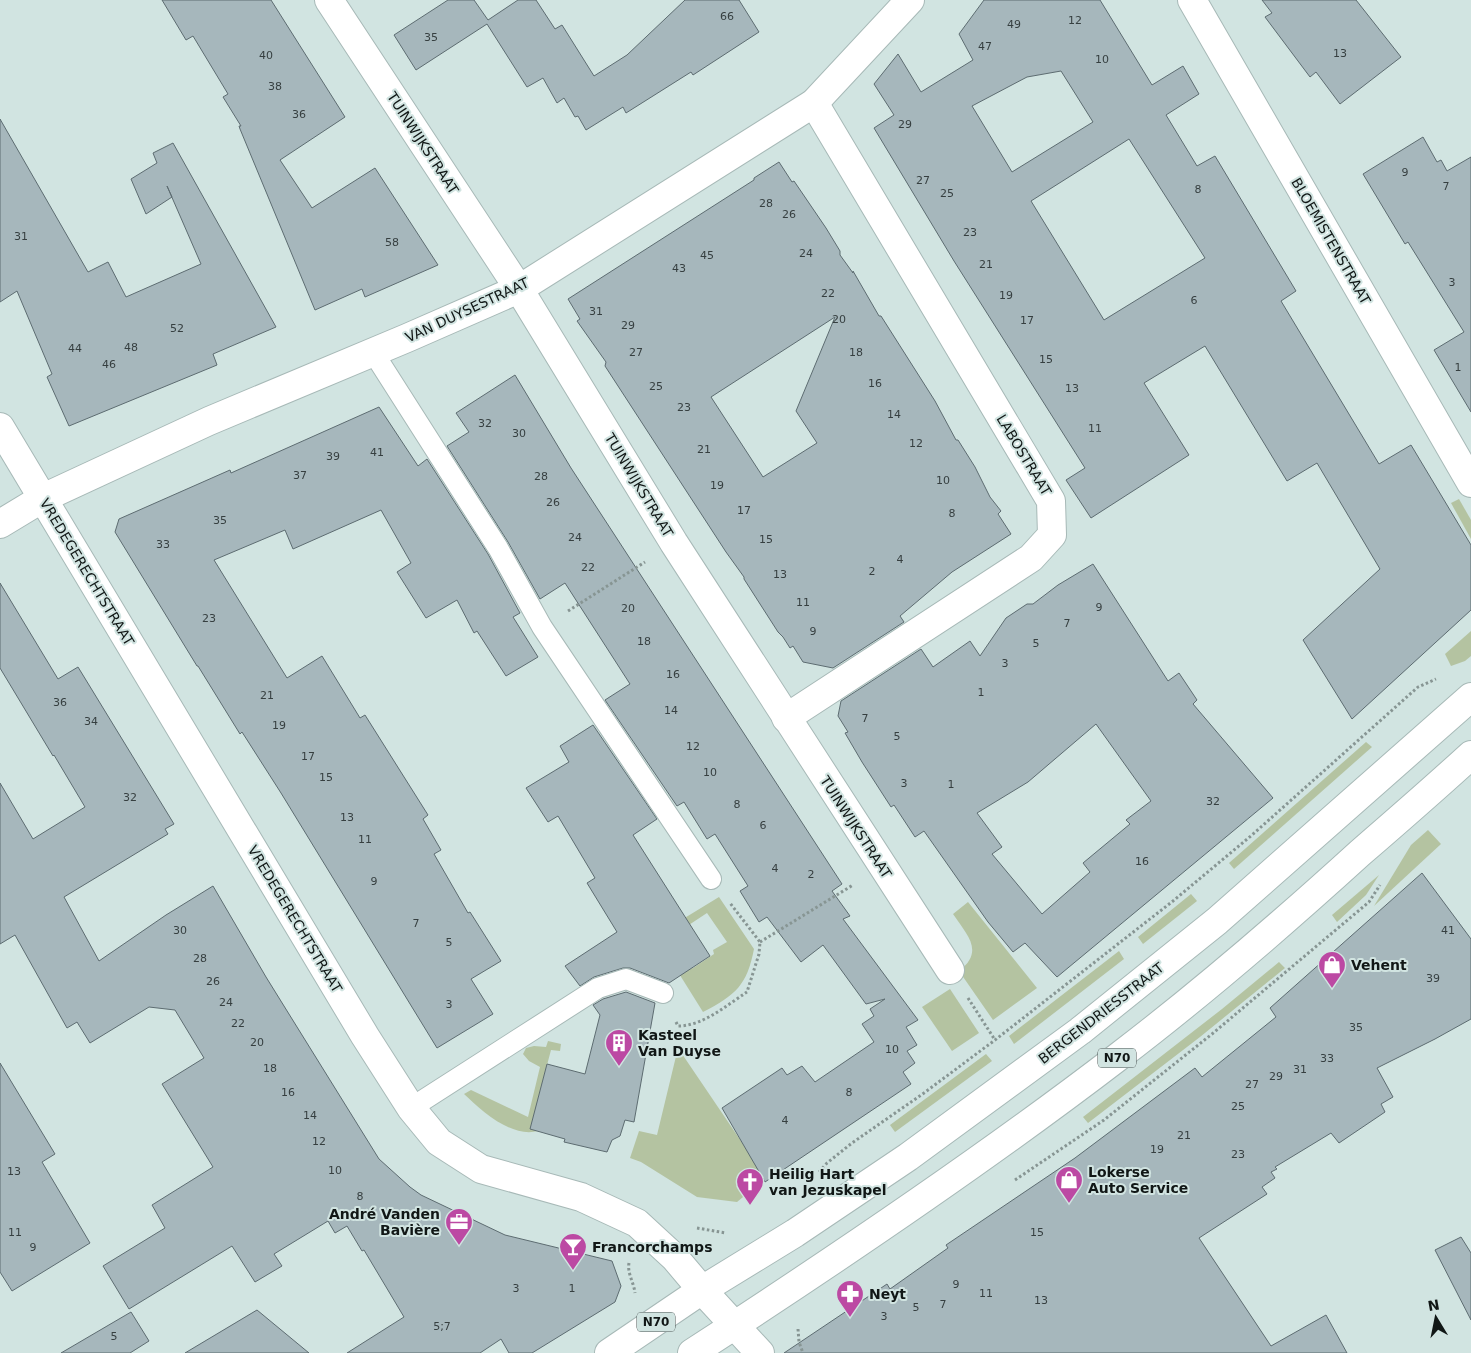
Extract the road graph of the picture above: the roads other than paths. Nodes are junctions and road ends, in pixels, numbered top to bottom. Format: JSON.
{"nodes":[{"id":1,"x":329,"y":0,"type":"edge"},
{"id":2,"x":910,"y":0,"type":"edge"},
{"id":3,"x":1192,"y":0,"type":"edge"},
{"id":4,"x":814,"y":102,"type":"junction"},
{"id":5,"x":519,"y":289,"type":"junction"},
{"id":6,"x":373,"y":352,"type":"junction"},
{"id":7,"x":0,"y":427,"type":"edge"},
{"id":8,"x":1471,"y":483,"type":"edge"},
{"id":9,"x":43,"y":498,"type":"junction"},
{"id":10,"x":0,"y":524,"type":"edge"},
{"id":11,"x":1471,"y":697,"type":"edge"},
{"id":12,"x":786,"y":718,"type":"junction"},
{"id":13,"x":1471,"y":755,"type":"edge"},
{"id":14,"x":711,"y":879,"type":"road end"},
{"id":15,"x":950,"y":970,"type":"road end"},
{"id":16,"x":663,"y":993,"type":"road end"},
{"id":17,"x":411,"y":1108,"type":"junction"},
{"id":18,"x":702,"y":1290,"type":"junction"},
{"id":19,"x":735,"y":1325,"type":"junction"},
{"id":20,"x":609,"y":1353,"type":"edge"},
{"id":21,"x":692,"y":1353,"type":"edge"},
{"id":22,"x":760,"y":1353,"type":"edge"}],
"edges":[{"from":1,"to":5,"type":"street","name":"TUINWIJKSTRAAT"},
{"from":2,"to":4,"type":"street","name":"VAN DUYSESTRAAT"},
{"from":3,"to":8,"type":"street","name":"BLOEMISTENSTRAAT"},
{"from":4,"to":5,"type":"street","name":"VAN DUYSESTRAAT"},
{"from":4,"to":12,"type":"street","name":"LABOSTRAAT"},
{"from":5,"to":6,"type":"street","name":"VAN DUYSESTRAAT"},
{"from":5,"to":12,"type":"street","name":"TUINWIJKSTRAAT"},
{"from":6,"to":9,"type":"street","name":"VAN DUYSESTRAAT"},
{"from":6,"to":14,"type":"lane"},
{"from":7,"to":9,"type":"street","name":"VREDEGERECHTSTRAAT"},
{"from":9,"to":10,"type":"street","name":"VAN DUYSESTRAAT"},
{"from":9,"to":17,"type":"street","name":"VREDEGERECHTSTRAAT"},
{"from":11,"to":18,"type":"street","name":"BERGENDRIESSTRAAT","number":"N70"},
{"from":12,"to":15,"type":"street","name":"TUINWIJKSTRAAT"},
{"from":13,"to":19,"type":"street","number":"N70"},
{"from":16,"to":17,"type":"lane"},
{"from":17,"to":18,"type":"street","name":"VREDEGERECHTSTRAAT"},
{"from":18,"to":19,"type":"street","name":"VREDEGERECHTSTRAAT"},
{"from":18,"to":20,"type":"street","number":"N70"},
{"from":19,"to":21,"type":"street","number":"N70"},
{"from":19,"to":22,"type":"street","name":"VREDEGERECHTSTRAAT"}]}
